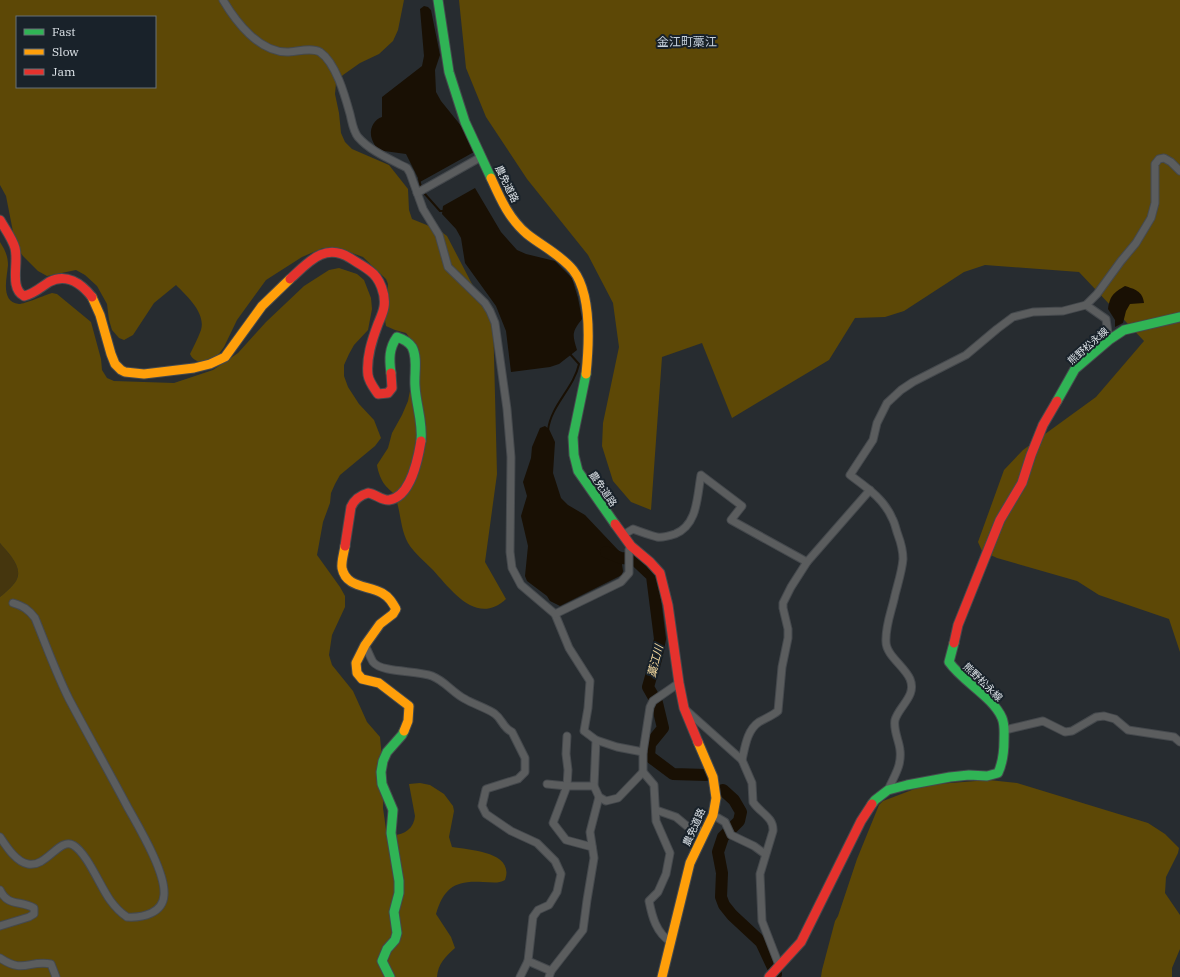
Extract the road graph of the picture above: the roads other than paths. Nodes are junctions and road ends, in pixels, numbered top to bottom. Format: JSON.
{"nodes":[{"id":1,"x":223,"y":0,"type":"edge"},
{"id":2,"x":438,"y":0,"type":"edge"},
{"id":3,"x":481,"y":157,"type":"junction"},
{"id":4,"x":1180,"y":171,"type":"edge"},
{"id":5,"x":417,"y":193,"type":"junction"},
{"id":6,"x":0,"y":220,"type":"edge"},
{"id":7,"x":1086,"y":305,"type":"junction"},
{"id":8,"x":1180,"y":317,"type":"edge"},
{"id":9,"x":1108,"y":340,"type":"junction"},
{"id":10,"x":870,"y":490,"type":"junction"},
{"id":11,"x":623,"y":535,"type":"junction"},
{"id":12,"x":630,"y":554,"type":"junction"},
{"id":13,"x":807,"y":562,"type":"junction"},
{"id":14,"x":12,"y":603,"type":"dead end"},
{"id":15,"x":555,"y":614,"type":"junction"},
{"id":16,"x":365,"y":645,"type":"junction"},
{"id":17,"x":679,"y":683,"type":"junction"},
{"id":18,"x":684,"y":708,"type":"junction"},
{"id":19,"x":1005,"y":730,"type":"junction"},
{"id":20,"x":567,"y":736,"type":"dead end"},
{"id":21,"x":596,"y":740,"type":"junction"},
{"id":22,"x":1180,"y":742,"type":"edge"},
{"id":23,"x":643,"y":752,"type":"junction"},
{"id":24,"x":742,"y":760,"type":"junction"},
{"id":25,"x":643,"y":772,"type":"junction"},
{"id":26,"x":547,"y":784,"type":"dead end"},
{"id":27,"x":567,"y":786,"type":"junction"},
{"id":28,"x":594,"y":786,"type":"junction"},
{"id":29,"x":888,"y":790,"type":"junction"},
{"id":30,"x":599,"y":797,"type":"junction"},
{"id":31,"x":656,"y":810,"type":"junction"},
{"id":32,"x":713,"y":815,"type":"junction"},
{"id":33,"x":705,"y":832,"type":"junction"},
{"id":34,"x":0,"y":837,"type":"edge"},
{"id":35,"x":592,"y":847,"type":"junction"},
{"id":36,"x":765,"y":854,"type":"junction"},
{"id":37,"x":0,"y":890,"type":"edge"},
{"id":38,"x":0,"y":926,"type":"edge"},
{"id":39,"x":670,"y":942,"type":"junction"},
{"id":40,"x":0,"y":958,"type":"edge"},
{"id":41,"x":528,"y":961,"type":"junction"},
{"id":42,"x":774,"y":971,"type":"edge"},
{"id":43,"x":550,"y":974,"type":"edge"},
{"id":44,"x":56,"y":977,"type":"edge"},
{"id":45,"x":390,"y":977,"type":"edge"},
{"id":46,"x":520,"y":977,"type":"edge"},
{"id":47,"x":662,"y":977,"type":"edge"}],
"edges":[{"from":1,"to":5,"type":"street"},
{"from":2,"to":3,"type":"street","name":"農免道路"},
{"from":3,"to":5,"type":"street"},
{"from":3,"to":11,"type":"street","name":"農免道路"},
{"from":4,"to":7,"type":"street"},
{"from":5,"to":15,"type":"street"},
{"from":6,"to":16,"type":"street"},
{"from":7,"to":9,"type":"street"},
{"from":7,"to":10,"type":"street"},
{"from":8,"to":9,"type":"street","name":"熊野松永線"},
{"from":9,"to":19,"type":"street","name":"熊野松永線"},
{"from":10,"to":13,"type":"street"},
{"from":10,"to":29,"type":"street"},
{"from":11,"to":12,"type":"street","name":"農免道路"},
{"from":11,"to":13,"type":"street"},
{"from":12,"to":15,"type":"street"},
{"from":12,"to":17,"type":"street","name":"農免道路"},
{"from":13,"to":24,"type":"street"},
{"from":14,"to":34,"type":"street"},
{"from":15,"to":21,"type":"street"},
{"from":16,"to":41,"type":"street"},
{"from":16,"to":45,"type":"street"},
{"from":17,"to":18,"type":"street","name":"農免道路"},
{"from":17,"to":23,"type":"street"},
{"from":18,"to":24,"type":"street"},
{"from":18,"to":32,"type":"street","name":"農免道路"},
{"from":19,"to":22,"type":"street"},
{"from":19,"to":29,"type":"street","name":"熊野松永線"},
{"from":20,"to":27,"type":"street"},
{"from":21,"to":23,"type":"street"},
{"from":21,"to":28,"type":"street"},
{"from":23,"to":25,"type":"street"},
{"from":24,"to":36,"type":"street"},
{"from":25,"to":30,"type":"street"},
{"from":25,"to":31,"type":"street"},
{"from":26,"to":27,"type":"street"},
{"from":27,"to":28,"type":"street"},
{"from":27,"to":35,"type":"street"},
{"from":28,"to":30,"type":"street"},
{"from":29,"to":42,"type":"street","name":"熊野松永線"},
{"from":30,"to":35,"type":"street"},
{"from":31,"to":33,"type":"street"},
{"from":31,"to":39,"type":"street"},
{"from":32,"to":33,"type":"street","name":"農免道路"},
{"from":32,"to":36,"type":"street"},
{"from":33,"to":39,"type":"street","name":"農免道路"},
{"from":35,"to":43,"type":"street"},
{"from":36,"to":42,"type":"street"},
{"from":37,"to":38,"type":"street"},
{"from":39,"to":47,"type":"street","name":"農免道路"},
{"from":40,"to":44,"type":"street"},
{"from":41,"to":43,"type":"street"},
{"from":41,"to":46,"type":"street"}]}
